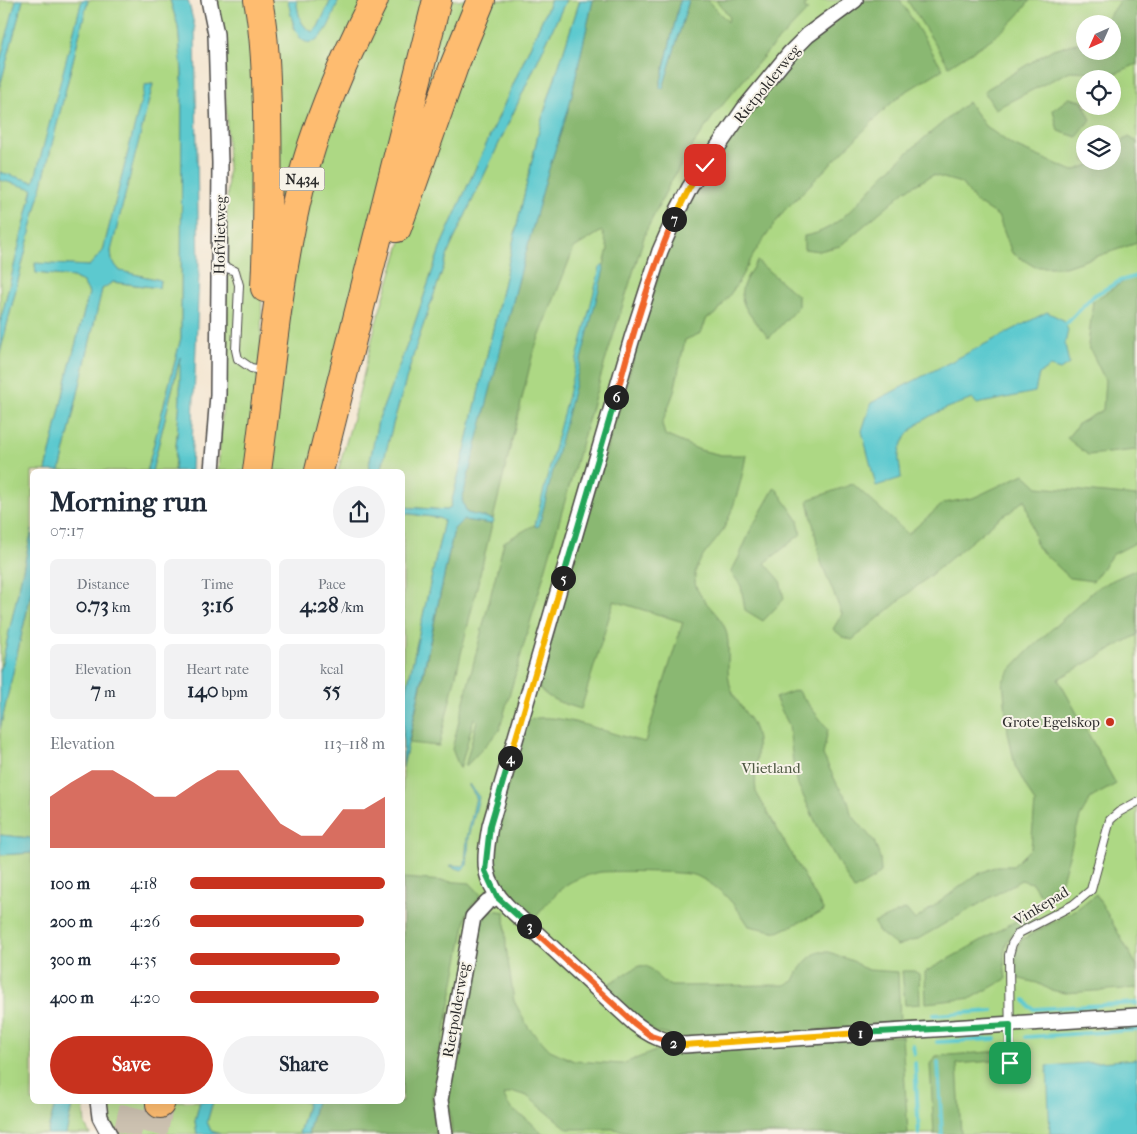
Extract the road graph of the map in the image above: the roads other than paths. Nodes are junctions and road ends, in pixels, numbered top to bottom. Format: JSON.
{"nodes":[{"id":1,"x":209,"y":0,"type":"edge"},
{"id":2,"x":258,"y":0,"type":"edge"},
{"id":3,"x":374,"y":0,"type":"edge"},
{"id":4,"x":437,"y":0,"type":"edge"},
{"id":5,"x":481,"y":0,"type":"edge"},
{"id":6,"x":855,"y":0,"type":"edge"},
{"id":7,"x":219,"y":264,"type":"junction"},
{"id":8,"x":358,"y":316,"type":"junction"},
{"id":9,"x":261,"y":370,"type":"junction"},
{"id":10,"x":212,"y":469,"type":"edge"},
{"id":11,"x":256,"y":469,"type":"edge"},
{"id":12,"x":256,"y":469,"type":"edge"},
{"id":13,"x":320,"y":469,"type":"edge"},
{"id":14,"x":1137,"y":802,"type":"edge"},
{"id":15,"x":497,"y":897,"type":"junction"},
{"id":16,"x":1137,"y":1016,"type":"edge"},
{"id":17,"x":1010,"y":1025,"type":"junction"},
{"id":18,"x":1010,"y":1063,"type":"dead end"},
{"id":19,"x":98,"y":1104,"type":"edge"},
{"id":20,"x":108,"y":1134,"type":"edge"},
{"id":21,"x":445,"y":1134,"type":"edge"}],
"edges":[{"from":1,"to":7,"type":"street","name":"Hofvlietweg"},
{"from":2,"to":9,"type":"highway","number":"N434"},
{"from":3,"to":12,"type":"highway","number":"N434"},
{"from":4,"to":8,"type":"highway"},
{"from":5,"to":8,"type":"highway"},
{"from":6,"to":15,"type":"street","name":"Rietpolderweg"},
{"from":7,"to":9,"type":"lane"},
{"from":7,"to":10,"type":"street","name":"Hofvlietweg"},
{"from":8,"to":13,"type":"highway"},
{"from":9,"to":11,"type":"highway","number":"N434"},
{"from":14,"to":17,"type":"lane","name":"Vinkepad"},
{"from":15,"to":17,"type":"street","name":"Rietpolderweg"},
{"from":15,"to":21,"type":"street","name":"Rietpolderweg"},
{"from":16,"to":17,"type":"street","name":"Rietpolderweg"},
{"from":17,"to":18,"type":"lane","name":"Vinkepad"},
{"from":19,"to":20,"type":"street"}]}
